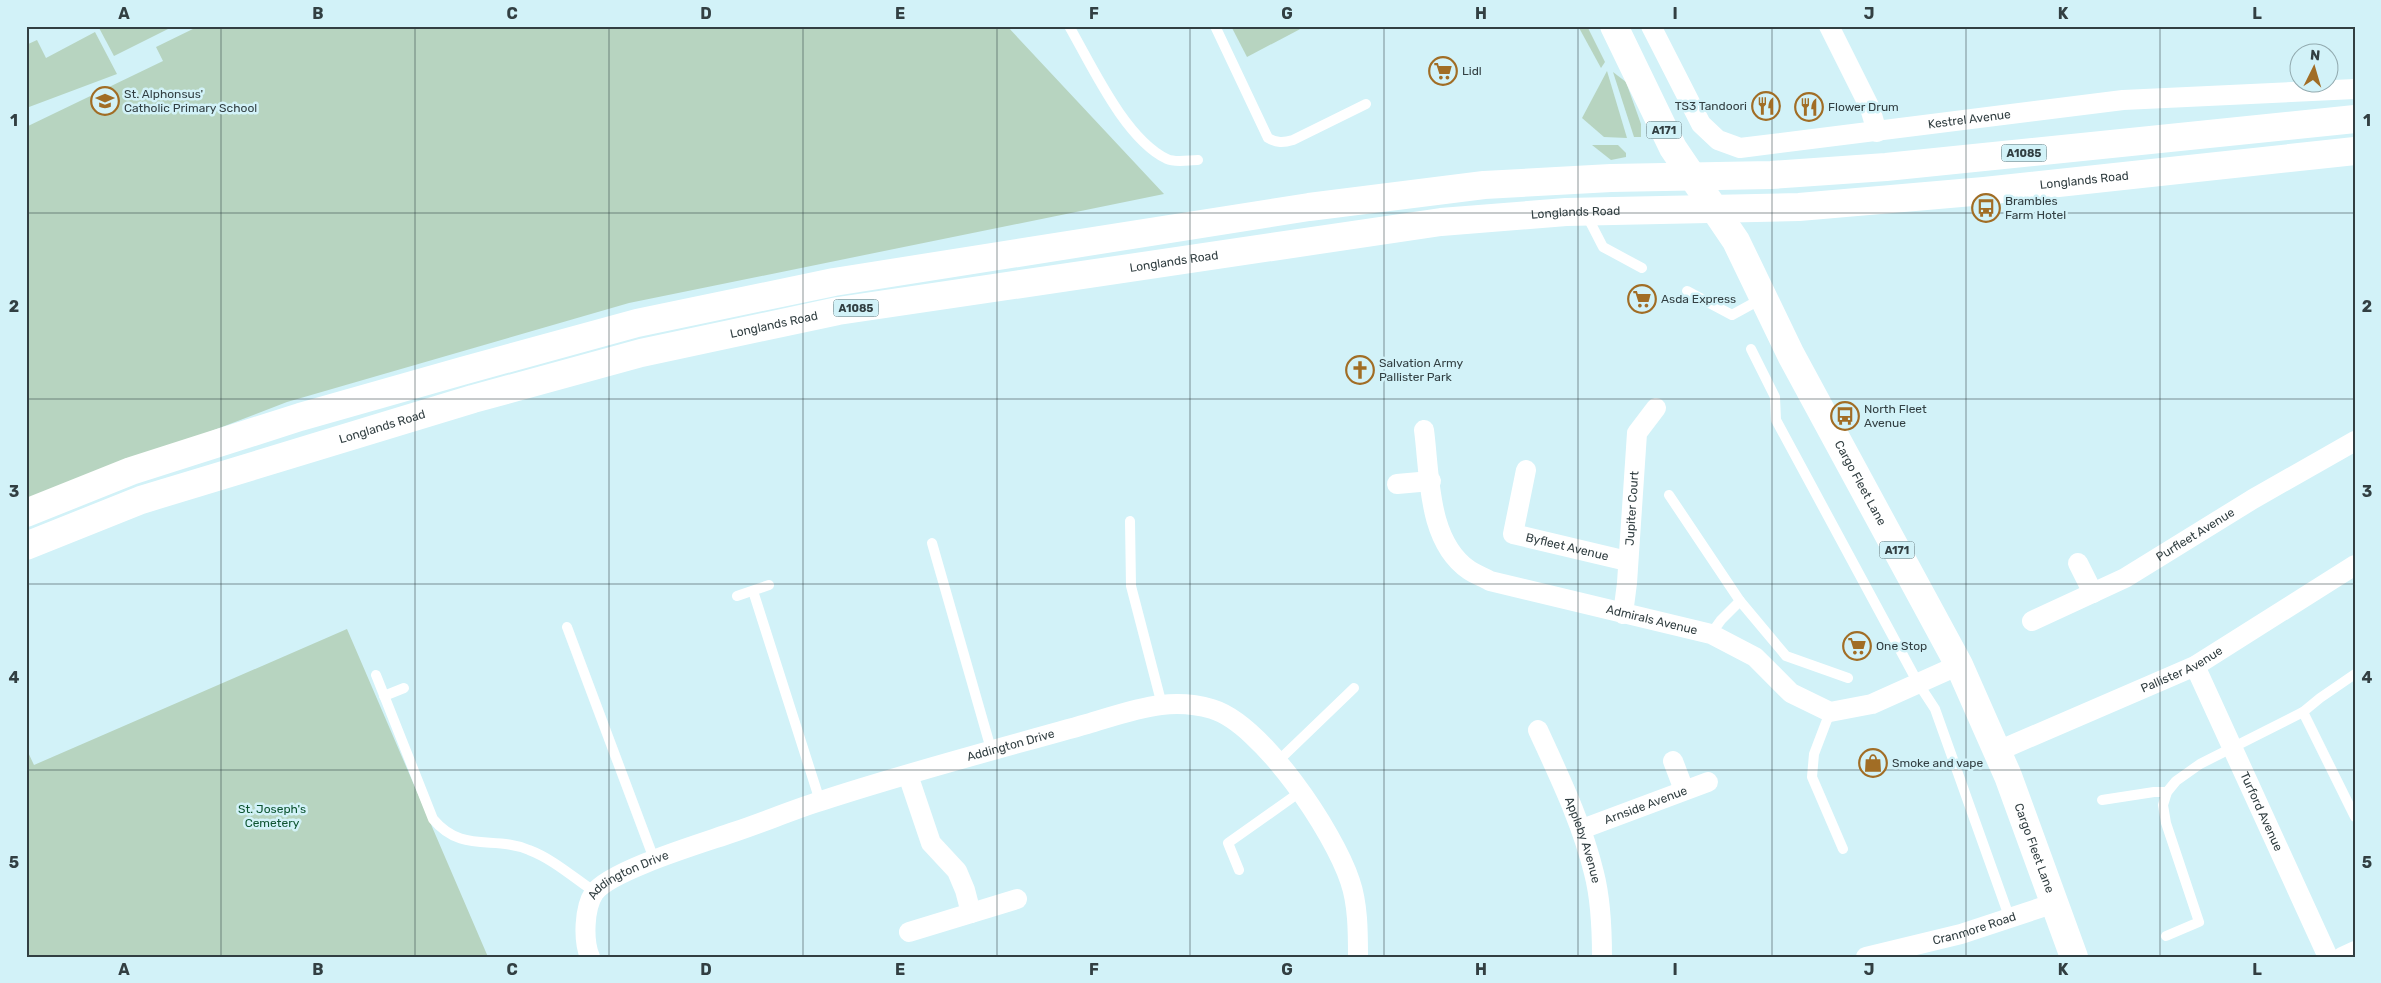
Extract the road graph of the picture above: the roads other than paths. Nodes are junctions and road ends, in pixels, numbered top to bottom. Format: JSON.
{"nodes":[{"id":1,"x":1069,"y":26,"type":"edge"},
{"id":2,"x":1215,"y":26,"type":"edge"},
{"id":3,"x":1614,"y":26,"type":"edge"},
{"id":4,"x":1650,"y":26,"type":"edge"},
{"id":5,"x":1829,"y":26,"type":"edge"},
{"id":6,"x":2355,"y":89,"type":"edge"},
{"id":7,"x":1366,"y":104,"type":"dead end"},
{"id":8,"x":2355,"y":120,"type":"edge"},
{"id":9,"x":1877,"y":132,"type":"junction"},
{"id":10,"x":2355,"y":151,"type":"edge"},
{"id":11,"x":1198,"y":160,"type":"dead end"},
{"id":12,"x":1692,"y":176,"type":"junction"},
{"id":13,"x":1715,"y":209,"type":"junction"},
{"id":14,"x":1585,"y":212,"type":"junction"},
{"id":15,"x":1642,"y":268,"type":"dead end"},
{"id":16,"x":1688,"y":291,"type":"dead end"},
{"id":17,"x":1764,"y":298,"type":"junction"},
{"id":18,"x":1751,"y":349,"type":"dead end"},
{"id":19,"x":1656,"y":408,"type":"dead end"},
{"id":20,"x":1424,"y":430,"type":"dead end"},
{"id":21,"x":2355,"y":441,"type":"edge"},
{"id":22,"x":1526,"y":470,"type":"dead end"},
{"id":23,"x":1431,"y":481,"type":"junction"},
{"id":24,"x":1397,"y":484,"type":"dead end"},
{"id":25,"x":1669,"y":495,"type":"dead end"},
{"id":26,"x":26,"y":512,"type":"edge"},
{"id":27,"x":1130,"y":521,"type":"dead end"},
{"id":28,"x":932,"y":543,"type":"dead end"},
{"id":29,"x":26,"y":546,"type":"edge"},
{"id":30,"x":1627,"y":560,"type":"junction"},
{"id":31,"x":2078,"y":563,"type":"dead end"},
{"id":32,"x":2355,"y":564,"type":"edge"},
{"id":33,"x":769,"y":585,"type":"dead end"},
{"id":34,"x":753,"y":591,"type":"junction"},
{"id":35,"x":2093,"y":593,"type":"junction"},
{"id":36,"x":737,"y":596,"type":"dead end"},
{"id":37,"x":1740,"y":601,"type":"junction"},
{"id":38,"x":1622,"y":614,"type":"junction"},
{"id":39,"x":2032,"y":621,"type":"dead end"},
{"id":40,"x":567,"y":627,"type":"dead end"},
{"id":41,"x":1711,"y":634,"type":"junction"},
{"id":42,"x":1959,"y":664,"type":"junction"},
{"id":43,"x":2195,"y":666,"type":"junction"},
{"id":44,"x":2355,"y":674,"type":"edge"},
{"id":45,"x":376,"y":675,"type":"dead end"},
{"id":46,"x":1848,"y":678,"type":"dead end"},
{"id":47,"x":1918,"y":683,"type":"junction"},
{"id":48,"x":404,"y":688,"type":"dead end"},
{"id":49,"x":1354,"y":688,"type":"dead end"},
{"id":50,"x":384,"y":696,"type":"junction"},
{"id":51,"x":1162,"y":705,"type":"junction"},
{"id":52,"x":1830,"y":712,"type":"junction"},
{"id":53,"x":2303,"y":712,"type":"junction"},
{"id":54,"x":1538,"y":730,"type":"dead end"},
{"id":55,"x":991,"y":749,"type":"junction"},
{"id":56,"x":2232,"y":750,"type":"junction"},
{"id":57,"x":1998,"y":751,"type":"junction"},
{"id":58,"x":1673,"y":761,"type":"dead end"},
{"id":59,"x":1277,"y":762,"type":"junction"},
{"id":60,"x":908,"y":775,"type":"junction"},
{"id":61,"x":1708,"y":782,"type":"dead end"},
{"id":62,"x":1298,"y":790,"type":"junction"},
{"id":63,"x":1684,"y":790,"type":"junction"},
{"id":64,"x":2168,"y":792,"type":"junction"},
{"id":65,"x":2102,"y":800,"type":"dead end"},
{"id":66,"x":820,"y":801,"type":"junction"},
{"id":67,"x":2355,"y":817,"type":"edge"},
{"id":68,"x":1582,"y":829,"type":"junction"},
{"id":69,"x":1843,"y":849,"type":"dead end"},
{"id":70,"x":654,"y":860,"type":"junction"},
{"id":71,"x":1239,"y":870,"type":"dead end"},
{"id":72,"x":595,"y":892,"type":"junction"},
{"id":73,"x":1017,"y":900,"type":"dead end"},
{"id":74,"x":2055,"y":903,"type":"junction"},
{"id":75,"x":971,"y":913,"type":"junction"},
{"id":76,"x":2010,"y":918,"type":"junction"},
{"id":77,"x":909,"y":932,"type":"dead end"},
{"id":78,"x":2166,"y":936,"type":"dead end"},
{"id":79,"x":2355,"y":951,"type":"edge"},
{"id":80,"x":590,"y":957,"type":"edge"},
{"id":81,"x":1358,"y":957,"type":"edge"},
{"id":82,"x":1602,"y":957,"type":"edge"},
{"id":83,"x":1866,"y":957,"type":"edge"},
{"id":84,"x":2074,"y":957,"type":"edge"},
{"id":85,"x":2328,"y":957,"type":"edge"},
{"id":86,"x":2342,"y":957,"type":"edge"}],
"edges":[{"from":1,"to":11,"type":"lane"},
{"from":2,"to":7,"type":"lane"},
{"from":3,"to":12,"type":"main road","name":"Cargo Fleet Lane","number":"A171"},
{"from":4,"to":9,"type":"street","name":"Kestrel Avenue"},
{"from":5,"to":9,"type":"street"},
{"from":6,"to":9,"type":"street","name":"Kestrel Avenue"},
{"from":8,"to":12,"type":"main road","number":"A1085"},
{"from":10,"to":13,"type":"main road","name":"Longlands Road","number":"A1085"},
{"from":12,"to":13,"type":"main road","name":"Cargo Fleet Lane","number":"A171"},
{"from":12,"to":26,"type":"main road","number":"A1085"},
{"from":13,"to":14,"type":"main road","name":"Longlands Road","number":"A1085"},
{"from":13,"to":17,"type":"main road","name":"Cargo Fleet Lane","number":"A171"},
{"from":14,"to":15,"type":"lane"},
{"from":14,"to":29,"type":"main road","name":"Longlands Road","number":"A1085"},
{"from":16,"to":17,"type":"lane"},
{"from":17,"to":42,"type":"main road","name":"Cargo Fleet Lane","number":"A171"},
{"from":18,"to":47,"type":"lane"},
{"from":19,"to":30,"type":"street","name":"Jupiter Court"},
{"from":20,"to":23,"type":"street","name":"Admirals Avenue"},
{"from":21,"to":35,"type":"street","name":"Purfleet Avenue"},
{"from":22,"to":30,"type":"street","name":"Byfleet Avenue"},
{"from":23,"to":24,"type":"street"},
{"from":23,"to":38,"type":"street","name":"Admirals Avenue"},
{"from":25,"to":37,"type":"lane"},
{"from":27,"to":51,"type":"lane"},
{"from":28,"to":55,"type":"lane"},
{"from":30,"to":38,"type":"street","name":"Jupiter Court"},
{"from":31,"to":35,"type":"street"},
{"from":32,"to":43,"type":"street","name":"Pallister Avenue"},
{"from":33,"to":34,"type":"lane"},
{"from":34,"to":36,"type":"lane"},
{"from":34,"to":66,"type":"lane"},
{"from":35,"to":39,"type":"street","name":"Purfleet Avenue"},
{"from":37,"to":41,"type":"lane"},
{"from":37,"to":46,"type":"lane"},
{"from":38,"to":41,"type":"street","name":"Admirals Avenue"},
{"from":40,"to":70,"type":"lane"},
{"from":41,"to":52,"type":"street","name":"Admirals Avenue"},
{"from":42,"to":47,"type":"street"},
{"from":42,"to":57,"type":"main road","name":"Cargo Fleet Lane","number":"A171"},
{"from":43,"to":56,"type":"street","name":"Turford Avenue"},
{"from":43,"to":57,"type":"street","name":"Pallister Avenue"},
{"from":44,"to":53,"type":"lane"},
{"from":45,"to":50,"type":"lane"},
{"from":47,"to":52,"type":"street"},
{"from":47,"to":76,"type":"lane"},
{"from":48,"to":50,"type":"lane"},
{"from":49,"to":59,"type":"lane"},
{"from":50,"to":72,"type":"lane"},
{"from":51,"to":55,"type":"street","name":"Addington Drive"},
{"from":51,"to":59,"type":"street","name":"Addington Drive"},
{"from":52,"to":69,"type":"lane"},
{"from":53,"to":56,"type":"lane"},
{"from":53,"to":67,"type":"lane"},
{"from":54,"to":68,"type":"street","name":"Appleby Avenue"},
{"from":55,"to":60,"type":"street","name":"Addington Drive"},
{"from":56,"to":64,"type":"lane"},
{"from":56,"to":85,"type":"street","name":"Turford Avenue"},
{"from":57,"to":74,"type":"main road","name":"Cargo Fleet Lane","number":"A171"},
{"from":58,"to":63,"type":"street"},
{"from":59,"to":62,"type":"street","name":"Addington Drive"},
{"from":60,"to":66,"type":"street","name":"Addington Drive"},
{"from":60,"to":75,"type":"street"},
{"from":61,"to":63,"type":"street","name":"Arnside Avenue"},
{"from":62,"to":71,"type":"lane"},
{"from":62,"to":81,"type":"street","name":"Addington Drive"},
{"from":63,"to":68,"type":"street","name":"Arnside Avenue"},
{"from":64,"to":65,"type":"lane"},
{"from":64,"to":78,"type":"lane"},
{"from":66,"to":70,"type":"street","name":"Addington Drive"},
{"from":68,"to":82,"type":"street","name":"Appleby Avenue"},
{"from":70,"to":72,"type":"street","name":"Addington Drive"},
{"from":72,"to":80,"type":"street","name":"Addington Drive"},
{"from":73,"to":75,"type":"street"},
{"from":74,"to":76,"type":"street","name":"Cranmore Road"},
{"from":74,"to":84,"type":"main road","name":"Cargo Fleet Lane","number":"A171"},
{"from":75,"to":77,"type":"street"},
{"from":76,"to":83,"type":"street","name":"Cranmore Road"},
{"from":79,"to":86,"type":"street"}]}
